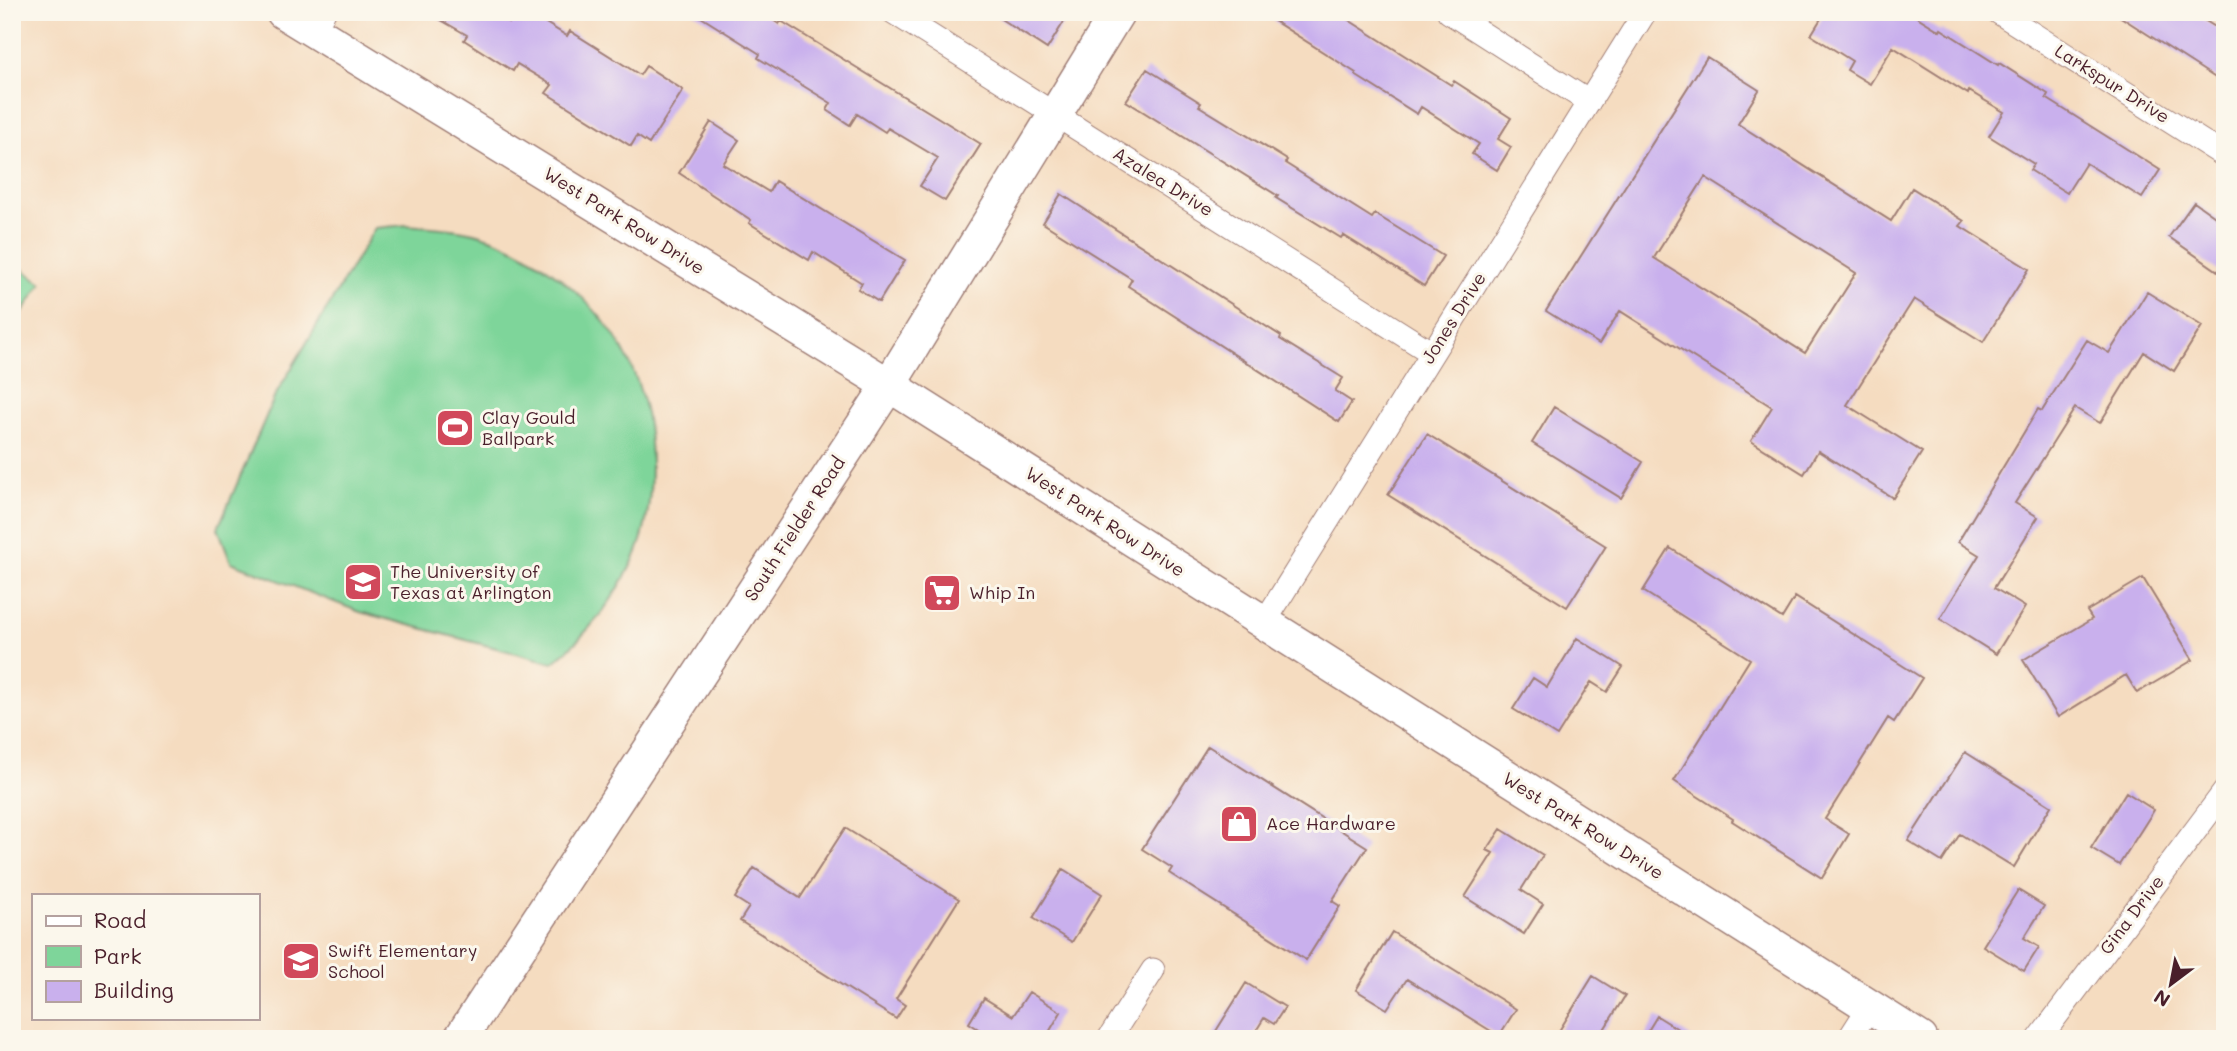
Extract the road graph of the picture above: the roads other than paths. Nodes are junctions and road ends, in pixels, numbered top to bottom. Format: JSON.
{"nodes":[{"id":1,"x":284,"y":12,"type":"edge"},
{"id":2,"x":893,"y":12,"type":"edge"},
{"id":3,"x":1118,"y":12,"type":"edge"},
{"id":4,"x":1449,"y":12,"type":"edge"},
{"id":5,"x":1645,"y":12,"type":"edge"},
{"id":6,"x":1998,"y":12,"type":"edge"},
{"id":7,"x":318,"y":21,"type":"edge"},
{"id":8,"x":1589,"y":102,"type":"junction"},
{"id":9,"x":1055,"y":114,"type":"junction"},
{"id":10,"x":2225,"y":156,"type":"edge"},
{"id":11,"x":1432,"y":353,"type":"junction"},
{"id":12,"x":890,"y":384,"type":"junction"},
{"id":13,"x":1264,"y":623,"type":"junction"},
{"id":14,"x":2225,"y":791,"type":"edge"},
{"id":15,"x":1153,"y":970,"type":"dead end"},
{"id":16,"x":1870,"y":1006,"type":"junction"},
{"id":17,"x":460,"y":1039,"type":"edge"},
{"id":18,"x":1110,"y":1039,"type":"edge"},
{"id":19,"x":1849,"y":1039,"type":"edge"},
{"id":20,"x":1921,"y":1039,"type":"edge"},
{"id":21,"x":2039,"y":1039,"type":"edge"}],
"edges":[{"from":1,"to":7,"type":"main road","name":"West Park Row Drive"},
{"from":2,"to":9,"type":"street","name":"Azalea Drive"},
{"from":3,"to":9,"type":"main road","name":"South Fielder Road"},
{"from":4,"to":8,"type":"street"},
{"from":5,"to":8,"type":"street","name":"Jones Drive"},
{"from":6,"to":10,"type":"street","name":"Larkspur Drive"},
{"from":7,"to":12,"type":"main road","name":"West Park Row Drive"},
{"from":8,"to":11,"type":"street","name":"Jones Drive"},
{"from":9,"to":11,"type":"street","name":"Azalea Drive"},
{"from":9,"to":12,"type":"main road","name":"South Fielder Road"},
{"from":11,"to":13,"type":"street","name":"Jones Drive"},
{"from":12,"to":13,"type":"main road","name":"West Park Row Drive"},
{"from":12,"to":17,"type":"main road","name":"South Fielder Road"},
{"from":13,"to":16,"type":"main road","name":"West Park Row Drive"},
{"from":14,"to":21,"type":"street","name":"Gina Drive"},
{"from":15,"to":18,"type":"street"},
{"from":16,"to":19,"type":"street"},
{"from":16,"to":20,"type":"main road","name":"West Park Row Drive"}]}
